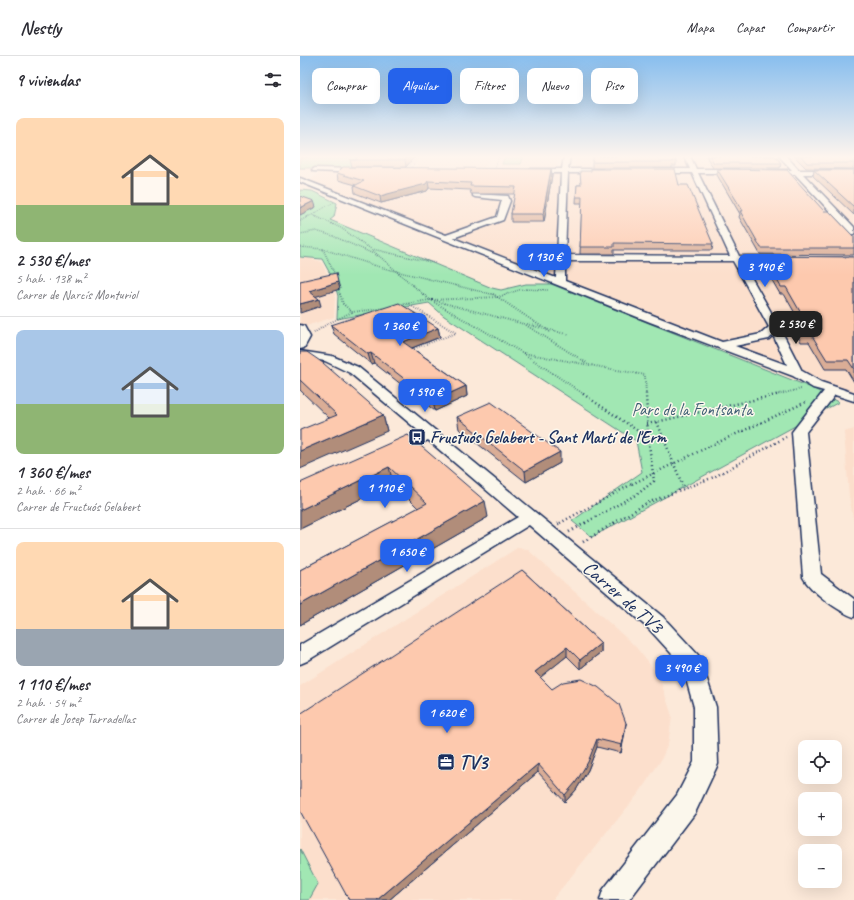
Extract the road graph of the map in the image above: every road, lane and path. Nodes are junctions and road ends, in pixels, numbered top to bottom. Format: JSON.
{"nodes":[{"id":1,"x":345,"y":195,"type":"edge"},
{"id":2,"x":479,"y":195,"type":"edge"},
{"id":3,"x":563,"y":195,"type":"edge"},
{"id":4,"x":706,"y":195,"type":"edge"},
{"id":5,"x":820,"y":195,"type":"edge"},
{"id":6,"x":336,"y":200,"type":"dead end"},
{"id":7,"x":312,"y":215,"type":"junction"},
{"id":8,"x":300,"y":221,"type":"edge"},
{"id":9,"x":854,"y":232,"type":"edge"},
{"id":10,"x":300,"y":234,"type":"edge"},
{"id":11,"x":447,"y":238,"type":"junction"},
{"id":12,"x":300,"y":247,"type":"edge"},
{"id":13,"x":323,"y":249,"type":"junction"},
{"id":14,"x":371,"y":249,"type":"junction"},
{"id":15,"x":380,"y":257,"type":"junction"},
{"id":16,"x":561,"y":258,"type":"junction"},
{"id":17,"x":736,"y":259,"type":"junction"},
{"id":18,"x":791,"y":259,"type":"edge"},
{"id":19,"x":435,"y":263,"type":"dead end"},
{"id":20,"x":519,"y":266,"type":"junction"},
{"id":21,"x":396,"y":271,"type":"junction"},
{"id":22,"x":335,"y":275,"type":"edge"},
{"id":23,"x":337,"y":282,"type":"edge"},
{"id":24,"x":560,"y":283,"type":"junction"},
{"id":25,"x":550,"y":290,"type":"dead end"},
{"id":26,"x":498,"y":297,"type":"junction"},
{"id":27,"x":430,"y":300,"type":"junction"},
{"id":28,"x":408,"y":304,"type":"junction"},
{"id":29,"x":394,"y":306,"type":"edge"},
{"id":30,"x":387,"y":308,"type":"edge"},
{"id":31,"x":352,"y":312,"type":"junction"},
{"id":32,"x":524,"y":324,"type":"junction"},
{"id":33,"x":300,"y":328,"type":"edge"},
{"id":34,"x":775,"y":328,"type":"junction"},
{"id":35,"x":544,"y":329,"type":"junction"},
{"id":36,"x":551,"y":333,"type":"dead end"},
{"id":37,"x":570,"y":335,"type":"dead end"},
{"id":38,"x":722,"y":345,"type":"junction"},
{"id":39,"x":301,"y":347,"type":"edge"},
{"id":40,"x":405,"y":352,"type":"edge"},
{"id":41,"x":523,"y":353,"type":"junction"},
{"id":42,"x":588,"y":364,"type":"junction"},
{"id":43,"x":797,"y":373,"type":"junction"},
{"id":44,"x":817,"y":385,"type":"junction"},
{"id":45,"x":832,"y":390,"type":"junction"},
{"id":46,"x":854,"y":397,"type":"edge"},
{"id":47,"x":806,"y":402,"type":"dead end"},
{"id":48,"x":657,"y":422,"type":"junction"},
{"id":49,"x":647,"y":424,"type":"junction"},
{"id":50,"x":799,"y":432,"type":"junction"},
{"id":51,"x":430,"y":434,"type":"junction"},
{"id":52,"x":648,"y":437,"type":"junction"},
{"id":53,"x":387,"y":454,"type":"edge"},
{"id":54,"x":684,"y":489,"type":"junction"},
{"id":55,"x":550,"y":534,"type":"junction"},
{"id":56,"x":854,"y":609,"type":"edge"},
{"id":57,"x":300,"y":655,"type":"edge"},
{"id":58,"x":613,"y":900,"type":"edge"}],
"edges":[{"from":1,"to":11,"type":"street"},
{"from":2,"to":11,"type":"street"},
{"from":3,"to":16,"type":"street"},
{"from":4,"to":17,"type":"street"},
{"from":5,"to":9,"type":"street"},
{"from":6,"to":7,"type":"path"},
{"from":7,"to":8,"type":"path"},
{"from":7,"to":14,"type":"path"},
{"from":10,"to":15,"type":"path"},
{"from":11,"to":20,"type":"street"},
{"from":12,"to":13,"type":"path"},
{"from":13,"to":21,"type":"path"},
{"from":13,"to":22,"type":"path"},
{"from":14,"to":15,"type":"path"},
{"from":14,"to":19,"type":"path"},
{"from":15,"to":21,"type":"path"},
{"from":16,"to":17,"type":"street"},
{"from":16,"to":20,"type":"street"},
{"from":16,"to":24,"type":"street"},
{"from":17,"to":18,"type":"street"},
{"from":17,"to":34,"type":"street"},
{"from":20,"to":24,"type":"street"},
{"from":21,"to":26,"type":"path"},
{"from":21,"to":27,"type":"path"},
{"from":23,"to":31,"type":"path"},
{"from":24,"to":38,"type":"street"},
{"from":25,"to":26,"type":"path"},
{"from":26,"to":27,"type":"path"},
{"from":26,"to":35,"type":"path"},
{"from":27,"to":28,"type":"path"},
{"from":27,"to":32,"type":"path"},
{"from":27,"to":41,"type":"path"},
{"from":28,"to":29,"type":"path"},
{"from":28,"to":40,"type":"path"},
{"from":30,"to":31,"type":"path"},
{"from":31,"to":39,"type":"path"},
{"from":32,"to":35,"type":"path"},
{"from":32,"to":42,"type":"path"},
{"from":33,"to":39,"type":"street"},
{"from":34,"to":38,"type":"street"},
{"from":34,"to":43,"type":"street"},
{"from":35,"to":36,"type":"path"},
{"from":35,"to":37,"type":"path"},
{"from":38,"to":43,"type":"street"},
{"from":39,"to":51,"type":"street","name":"Carrer de TV3"},
{"from":41,"to":42,"type":"path"},
{"from":41,"to":52,"type":"path"},
{"from":42,"to":49,"type":"path"},
{"from":43,"to":44,"type":"street"},
{"from":44,"to":45,"type":"street"},
{"from":44,"to":48,"type":"path"},
{"from":45,"to":46,"type":"street"},
{"from":45,"to":50,"type":"street"},
{"from":47,"to":55,"type":"path","bridge":true},
{"from":48,"to":49,"type":"path"},
{"from":48,"to":54,"type":"path"},
{"from":49,"to":52,"type":"path"},
{"from":50,"to":54,"type":"path"},
{"from":50,"to":56,"type":"street"},
{"from":51,"to":53,"type":"street"},
{"from":51,"to":55,"type":"street","name":"Carrer de TV3"},
{"from":52,"to":55,"type":"path"},
{"from":54,"to":55,"type":"path"},
{"from":55,"to":57,"type":"street"},
{"from":55,"to":58,"type":"street","name":"Carrer de TV3"}]}
